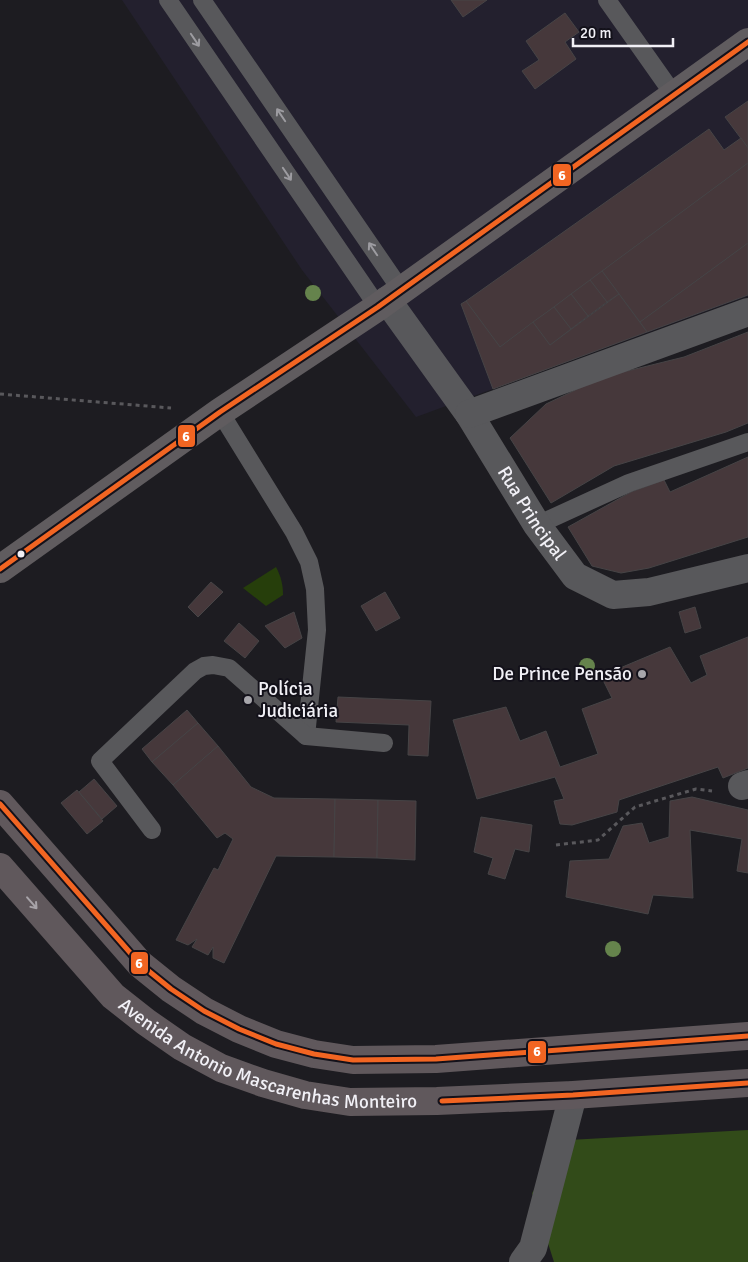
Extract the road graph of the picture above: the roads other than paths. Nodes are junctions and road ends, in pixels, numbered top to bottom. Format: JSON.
{"nodes":[{"id":1,"x":168,"y":0,"type":"edge"},
{"id":2,"x":202,"y":0,"type":"edge"},
{"id":3,"x":607,"y":0,"type":"edge"},
{"id":4,"x":748,"y":42,"type":"edge"},
{"id":5,"x":674,"y":95,"type":"junction"},
{"id":6,"x":389,"y":299,"type":"junction"},
{"id":7,"x":748,"y":312,"type":"edge"},
{"id":8,"x":220,"y":412,"type":"junction"},
{"id":9,"x":469,"y":414,"type":"junction"},
{"id":10,"x":748,"y":442,"type":"edge"},
{"id":11,"x":537,"y":525,"type":"junction"},
{"id":12,"x":748,"y":568,"type":"edge"},
{"id":13,"x":0,"y":569,"type":"edge"},
{"id":14,"x":306,"y":736,"type":"junction"},
{"id":15,"x":384,"y":743,"type":"dead end"},
{"id":16,"x":0,"y":804,"type":"edge"},
{"id":17,"x":152,"y":830,"type":"dead end"},
{"id":18,"x":0,"y":867,"type":"edge"},
{"id":19,"x":748,"y":1036,"type":"edge"},
{"id":20,"x":748,"y":1083,"type":"edge"},
{"id":21,"x":573,"y":1095,"type":"junction"},
{"id":22,"x":524,"y":1262,"type":"edge"}],
"edges":[{"from":1,"to":6,"type":"lane","one_way":true},
{"from":6,"to":2,"type":"lane","one_way":true},
{"from":3,"to":5,"type":"lane"},
{"from":4,"to":5,"type":"main road"},
{"from":5,"to":6,"type":"main road"},
{"from":6,"to":8,"type":"main road"},
{"from":6,"to":9,"type":"street","name":"Rua Principal"},
{"from":7,"to":9,"type":"street"},
{"from":8,"to":13,"type":"main road"},
{"from":8,"to":14,"type":"lane"},
{"from":9,"to":11,"type":"street","name":"Rua Principal"},
{"from":10,"to":11,"type":"lane"},
{"from":11,"to":12,"type":"street","name":"Rua Principal"},
{"from":14,"to":15,"type":"lane"},
{"from":14,"to":17,"type":"lane"},
{"from":16,"to":19,"type":"main road","name":"Avenida Antonio Mascarenhas Monteiro"},
{"from":18,"to":21,"type":"main road","name":"Avenida Antonio Mascarenhas Monteiro","one_way":true},
{"from":20,"to":21,"type":"main road","name":"Avenida Antonio Mascarenhas Monteiro"},
{"from":21,"to":22,"type":"street"}]}
